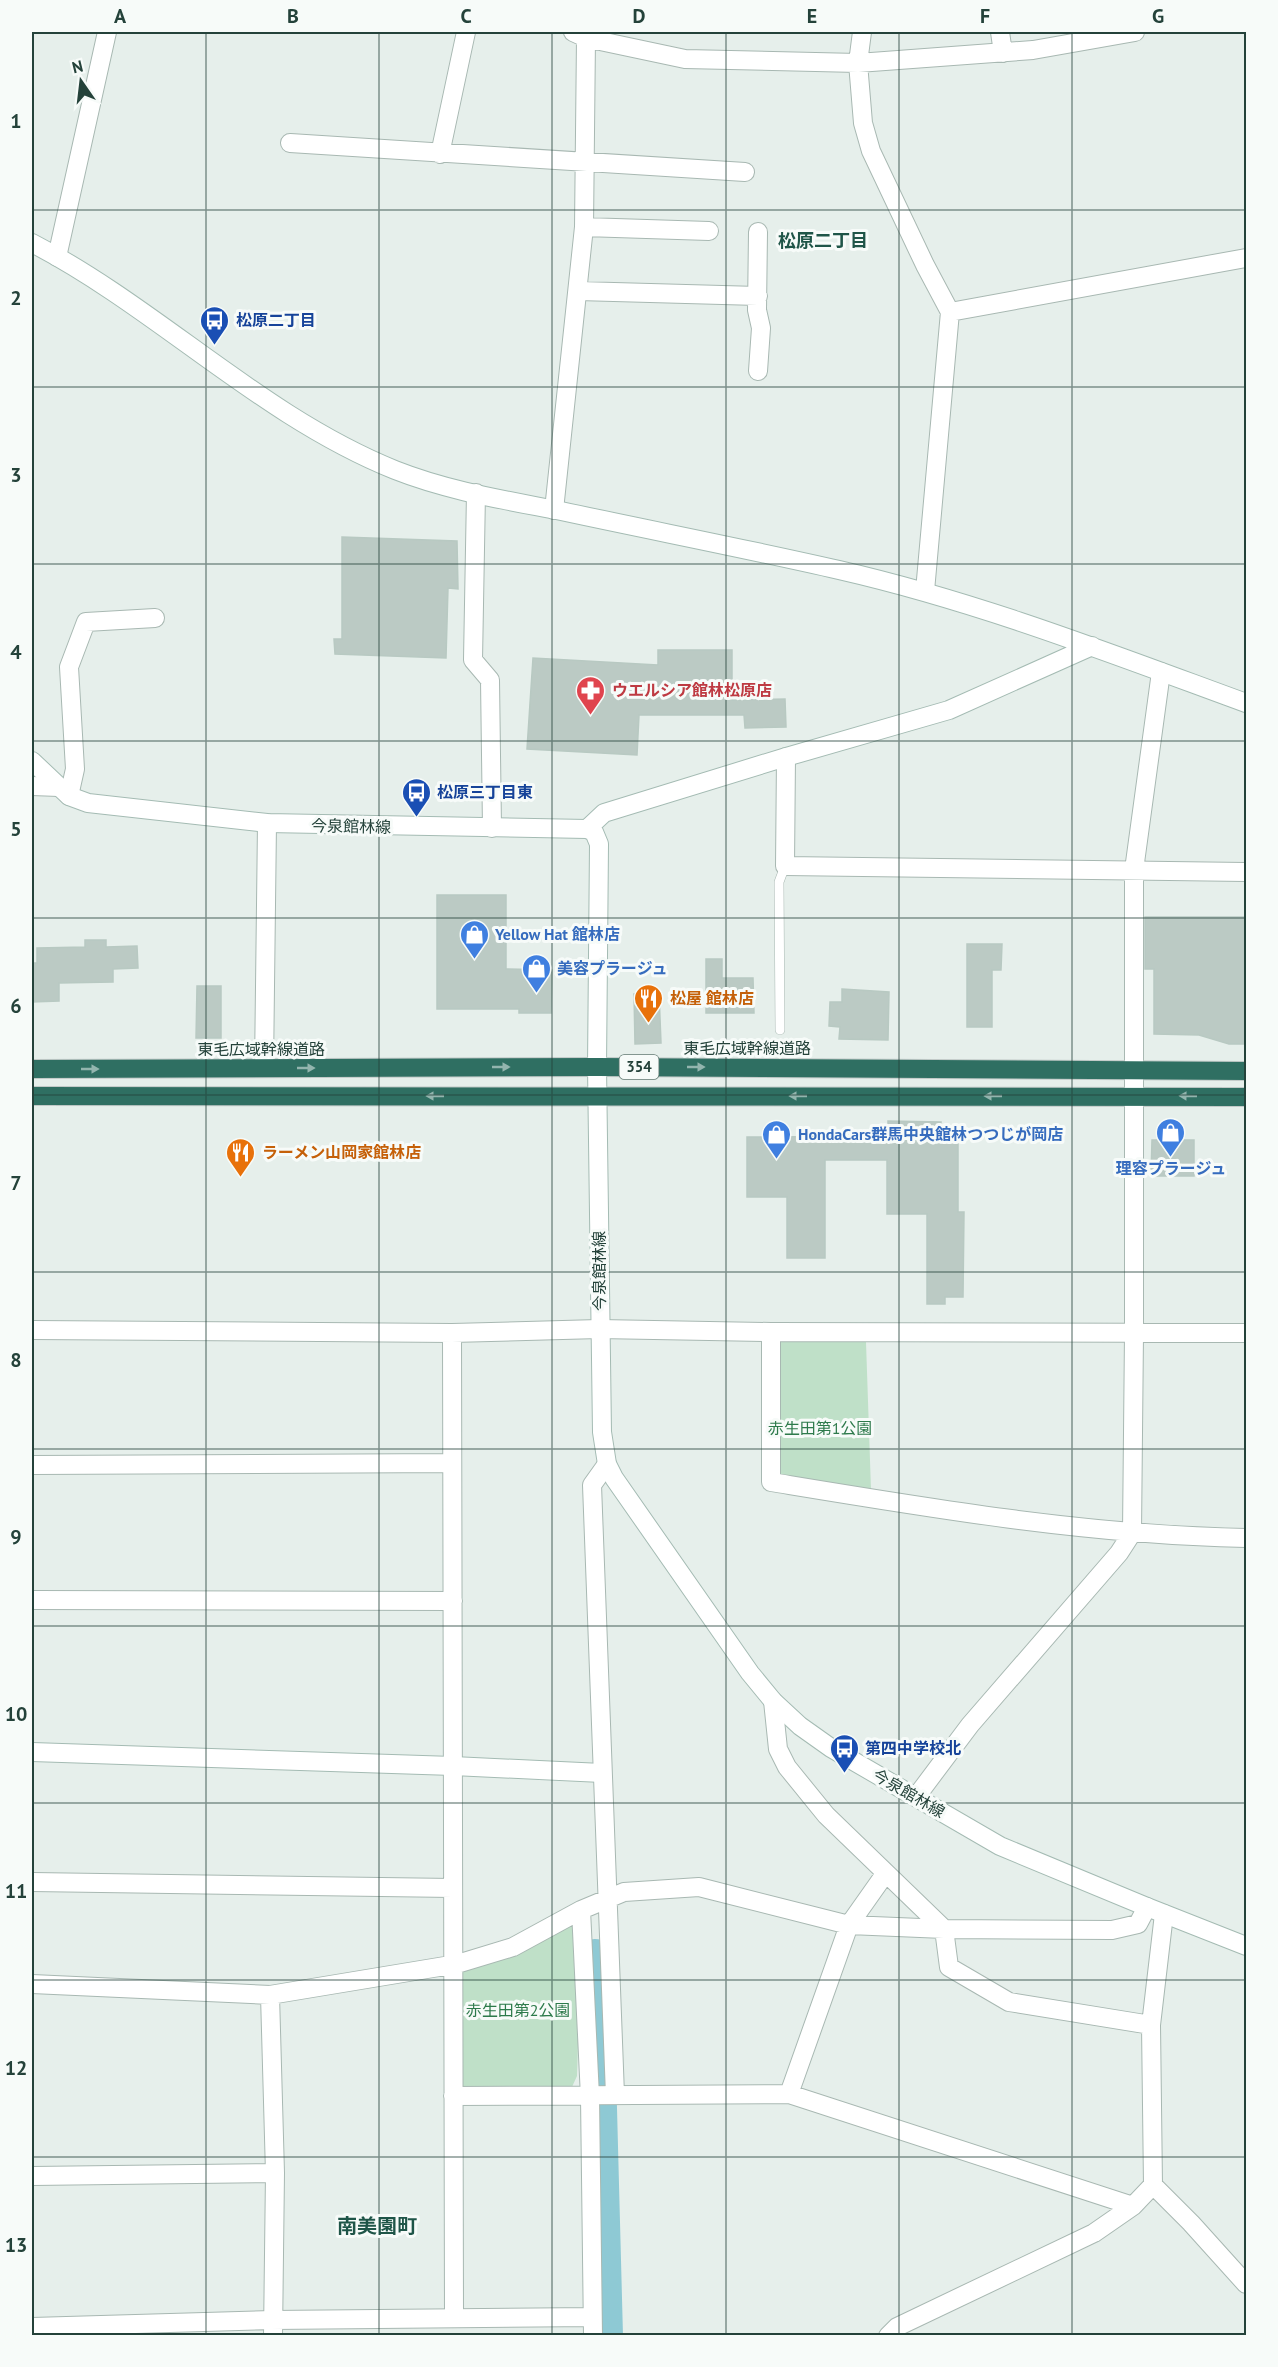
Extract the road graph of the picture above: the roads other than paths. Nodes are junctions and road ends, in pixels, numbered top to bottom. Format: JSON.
{"nodes":[{"id":1,"x":107,"y":32,"type":"edge"},
{"id":2,"x":466,"y":32,"type":"edge"},
{"id":3,"x":862,"y":32,"type":"edge"},
{"id":4,"x":1000,"y":32,"type":"edge"},
{"id":5,"x":1135,"y":32,"type":"edge"},
{"id":6,"x":579,"y":35,"type":"edge"},
{"id":7,"x":1003,"y":52,"type":"junction"},
{"id":8,"x":858,"y":63,"type":"junction"},
{"id":9,"x":290,"y":143,"type":"dead end"},
{"id":10,"x":440,"y":154,"type":"junction"},
{"id":11,"x":585,"y":160,"type":"junction"},
{"id":12,"x":746,"y":172,"type":"dead end"},
{"id":13,"x":584,"y":227,"type":"junction"},
{"id":14,"x":709,"y":231,"type":"dead end"},
{"id":15,"x":758,"y":232,"type":"dead end"},
{"id":16,"x":32,"y":243,"type":"edge"},
{"id":17,"x":57,"y":256,"type":"junction"},
{"id":18,"x":1246,"y":258,"type":"edge"},
{"id":19,"x":578,"y":291,"type":"junction"},
{"id":20,"x":758,"y":296,"type":"junction"},
{"id":21,"x":950,"y":312,"type":"junction"},
{"id":22,"x":758,"y":371,"type":"dead end"},
{"id":23,"x":476,"y":493,"type":"junction"},
{"id":24,"x":554,"y":510,"type":"junction"},
{"id":25,"x":925,"y":591,"type":"junction"},
{"id":26,"x":156,"y":618,"type":"dead end"},
{"id":27,"x":1092,"y":646,"type":"junction"},
{"id":28,"x":1161,"y":672,"type":"junction"},
{"id":29,"x":1246,"y":703,"type":"edge"},
{"id":30,"x":786,"y":756,"type":"junction"},
{"id":31,"x":32,"y":761,"type":"edge"},
{"id":32,"x":32,"y":786,"type":"edge"},
{"id":33,"x":64,"y":792,"type":"junction"},
{"id":34,"x":267,"y":823,"type":"junction"},
{"id":35,"x":492,"y":828,"type":"junction"},
{"id":36,"x":587,"y":829,"type":"junction"},
{"id":37,"x":785,"y":866,"type":"junction"},
{"id":38,"x":1134,"y":870,"type":"junction"},
{"id":39,"x":1246,"y":872,"type":"edge"},
{"id":40,"x":780,"y":1030,"type":"dead end"},
{"id":41,"x":597,"y":1067,"type":"junction"},
{"id":42,"x":264,"y":1068,"type":"junction"},
{"id":43,"x":32,"y":1069,"type":"edge"},
{"id":44,"x":1135,"y":1070,"type":"junction"},
{"id":45,"x":1246,"y":1071,"type":"edge"},
{"id":46,"x":1135,"y":1095,"type":"junction"},
{"id":47,"x":32,"y":1096,"type":"edge"},
{"id":48,"x":597,"y":1096,"type":"junction"},
{"id":49,"x":1246,"y":1097,"type":"edge"},
{"id":50,"x":599,"y":1329,"type":"junction"},
{"id":51,"x":32,"y":1330,"type":"edge"},
{"id":52,"x":771,"y":1332,"type":"junction"},
{"id":53,"x":452,"y":1333,"type":"junction"},
{"id":54,"x":1246,"y":1333,"type":"edge"},
{"id":55,"x":1134,"y":1334,"type":"junction"},
{"id":56,"x":452,"y":1463,"type":"junction"},
{"id":57,"x":607,"y":1464,"type":"junction"},
{"id":58,"x":32,"y":1465,"type":"edge"},
{"id":59,"x":1132,"y":1533,"type":"junction"},
{"id":60,"x":1246,"y":1538,"type":"edge"},
{"id":61,"x":32,"y":1600,"type":"edge"},
{"id":62,"x":453,"y":1601,"type":"junction"},
{"id":63,"x":773,"y":1701,"type":"junction"},
{"id":64,"x":32,"y":1752,"type":"edge"},
{"id":65,"x":453,"y":1766,"type":"junction"},
{"id":66,"x":602,"y":1773,"type":"junction"},
{"id":67,"x":916,"y":1797,"type":"junction"},
{"id":68,"x":885,"y":1874,"type":"junction"},
{"id":69,"x":32,"y":1882,"type":"edge"},
{"id":70,"x":453,"y":1888,"type":"junction"},
{"id":71,"x":607,"y":1900,"type":"junction"},
{"id":72,"x":1146,"y":1907,"type":"junction"},
{"id":73,"x":581,"y":1910,"type":"junction"},
{"id":74,"x":1164,"y":1914,"type":"junction"},
{"id":75,"x":849,"y":1925,"type":"junction"},
{"id":76,"x":944,"y":1929,"type":"junction"},
{"id":77,"x":1246,"y":1946,"type":"edge"},
{"id":78,"x":453,"y":1965,"type":"junction"},
{"id":79,"x":32,"y":1984,"type":"edge"},
{"id":80,"x":270,"y":1995,"type":"junction"},
{"id":81,"x":1151,"y":2025,"type":"junction"},
{"id":82,"x":789,"y":2094,"type":"junction"},
{"id":83,"x":615,"y":2095,"type":"junction"},
{"id":84,"x":453,"y":2096,"type":"junction"},
{"id":85,"x":590,"y":2097,"type":"junction"},
{"id":86,"x":275,"y":2173,"type":"junction"},
{"id":87,"x":32,"y":2176,"type":"edge"},
{"id":88,"x":1154,"y":2185,"type":"junction"},
{"id":89,"x":1133,"y":2206,"type":"junction"},
{"id":90,"x":1246,"y":2284,"type":"edge"},
{"id":91,"x":592,"y":2317,"type":"junction"},
{"id":92,"x":454,"y":2318,"type":"junction"},
{"id":93,"x":32,"y":2327,"type":"edge"},
{"id":94,"x":272,"y":2328,"type":"edge"},
{"id":95,"x":592,"y":2336,"type":"edge"},
{"id":96,"x":888,"y":2336,"type":"edge"}],
"edges":[{"from":1,"to":17,"type":"street"},
{"from":2,"to":10,"type":"street"},
{"from":3,"to":8,"type":"street"},
{"from":4,"to":7,"type":"street"},
{"from":5,"to":7,"type":"street"},
{"from":6,"to":8,"type":"street"},
{"from":6,"to":11,"type":"street"},
{"from":7,"to":8,"type":"street"},
{"from":8,"to":21,"type":"street"},
{"from":9,"to":10,"type":"street"},
{"from":10,"to":11,"type":"street"},
{"from":11,"to":12,"type":"street"},
{"from":11,"to":13,"type":"street"},
{"from":13,"to":14,"type":"street"},
{"from":13,"to":19,"type":"street"},
{"from":15,"to":20,"type":"street"},
{"from":16,"to":17,"type":"street"},
{"from":17,"to":23,"type":"street"},
{"from":18,"to":21,"type":"street"},
{"from":19,"to":20,"type":"street"},
{"from":19,"to":24,"type":"street"},
{"from":20,"to":22,"type":"street"},
{"from":21,"to":25,"type":"street"},
{"from":23,"to":24,"type":"street"},
{"from":23,"to":35,"type":"street"},
{"from":24,"to":25,"type":"street"},
{"from":25,"to":27,"type":"street"},
{"from":26,"to":33,"type":"street"},
{"from":27,"to":28,"type":"street"},
{"from":27,"to":30,"type":"street"},
{"from":28,"to":29,"type":"street"},
{"from":28,"to":38,"type":"street"},
{"from":30,"to":36,"type":"street"},
{"from":30,"to":37,"type":"street"},
{"from":31,"to":33,"type":"street","name":"今泉館林線"},
{"from":32,"to":33,"type":"street"},
{"from":33,"to":34,"type":"street","name":"今泉館林線"},
{"from":34,"to":35,"type":"street","name":"今泉館林線"},
{"from":34,"to":42,"type":"street"},
{"from":35,"to":36,"type":"street","name":"今泉館林線"},
{"from":36,"to":41,"type":"street","name":"今泉館林線"},
{"from":37,"to":38,"type":"street"},
{"from":37,"to":40,"type":"lane"},
{"from":38,"to":39,"type":"street"},
{"from":38,"to":44,"type":"street"},
{"from":42,"to":41,"type":"highway","name":"東毛広域幹線道路","number":"354","one_way":true},
{"from":41,"to":44,"type":"highway","name":"東毛広域幹線道路","number":"354","one_way":true},
{"from":41,"to":48,"type":"street","name":"今泉館林線"},
{"from":43,"to":42,"type":"highway","name":"東毛広域幹線道路","number":"354","one_way":true},
{"from":44,"to":45,"type":"highway","name":"東毛広域幹線道路","number":"354"},
{"from":44,"to":46,"type":"street"},
{"from":46,"to":48,"type":"highway","number":"354","one_way":true},
{"from":49,"to":46,"type":"highway","number":"354","one_way":true},
{"from":46,"to":55,"type":"street"},
{"from":48,"to":47,"type":"highway","number":"354","one_way":true},
{"from":48,"to":50,"type":"street","name":"今泉館林線"},
{"from":50,"to":52,"type":"street"},
{"from":50,"to":53,"type":"street"},
{"from":50,"to":57,"type":"street","name":"今泉館林線"},
{"from":51,"to":53,"type":"street"},
{"from":52,"to":55,"type":"street"},
{"from":52,"to":59,"type":"street"},
{"from":53,"to":56,"type":"street"},
{"from":54,"to":55,"type":"street"},
{"from":55,"to":59,"type":"street"},
{"from":56,"to":58,"type":"street"},
{"from":56,"to":62,"type":"street"},
{"from":57,"to":63,"type":"street","name":"今泉館林線"},
{"from":57,"to":66,"type":"street"},
{"from":59,"to":60,"type":"street"},
{"from":59,"to":67,"type":"street"},
{"from":61,"to":62,"type":"street"},
{"from":62,"to":65,"type":"street"},
{"from":63,"to":67,"type":"street","name":"今泉館林線"},
{"from":63,"to":68,"type":"street"},
{"from":64,"to":65,"type":"street"},
{"from":65,"to":66,"type":"street"},
{"from":65,"to":70,"type":"street"},
{"from":66,"to":71,"type":"street"},
{"from":67,"to":72,"type":"street","name":"今泉館林線"},
{"from":68,"to":75,"type":"street"},
{"from":68,"to":76,"type":"street"},
{"from":69,"to":70,"type":"street"},
{"from":70,"to":78,"type":"street"},
{"from":71,"to":73,"type":"street"},
{"from":71,"to":75,"type":"street"},
{"from":71,"to":83,"type":"street"},
{"from":72,"to":74,"type":"street","name":"今泉館林線"},
{"from":72,"to":76,"type":"street"},
{"from":73,"to":78,"type":"street"},
{"from":73,"to":85,"type":"street"},
{"from":74,"to":77,"type":"street","name":"今泉館林線"},
{"from":74,"to":81,"type":"street"},
{"from":75,"to":76,"type":"street"},
{"from":75,"to":82,"type":"street"},
{"from":76,"to":81,"type":"street"},
{"from":78,"to":80,"type":"street"},
{"from":78,"to":84,"type":"street"},
{"from":79,"to":80,"type":"street"},
{"from":80,"to":86,"type":"street"},
{"from":81,"to":88,"type":"street"},
{"from":82,"to":83,"type":"street"},
{"from":82,"to":89,"type":"street"},
{"from":83,"to":85,"type":"street"},
{"from":84,"to":85,"type":"street"},
{"from":84,"to":92,"type":"street"},
{"from":85,"to":91,"type":"street"},
{"from":86,"to":87,"type":"street"},
{"from":86,"to":94,"type":"street"},
{"from":88,"to":89,"type":"street"},
{"from":88,"to":90,"type":"street"},
{"from":89,"to":96,"type":"street"},
{"from":91,"to":92,"type":"street"},
{"from":91,"to":95,"type":"street"},
{"from":92,"to":94,"type":"street"},
{"from":93,"to":94,"type":"street"}]}
